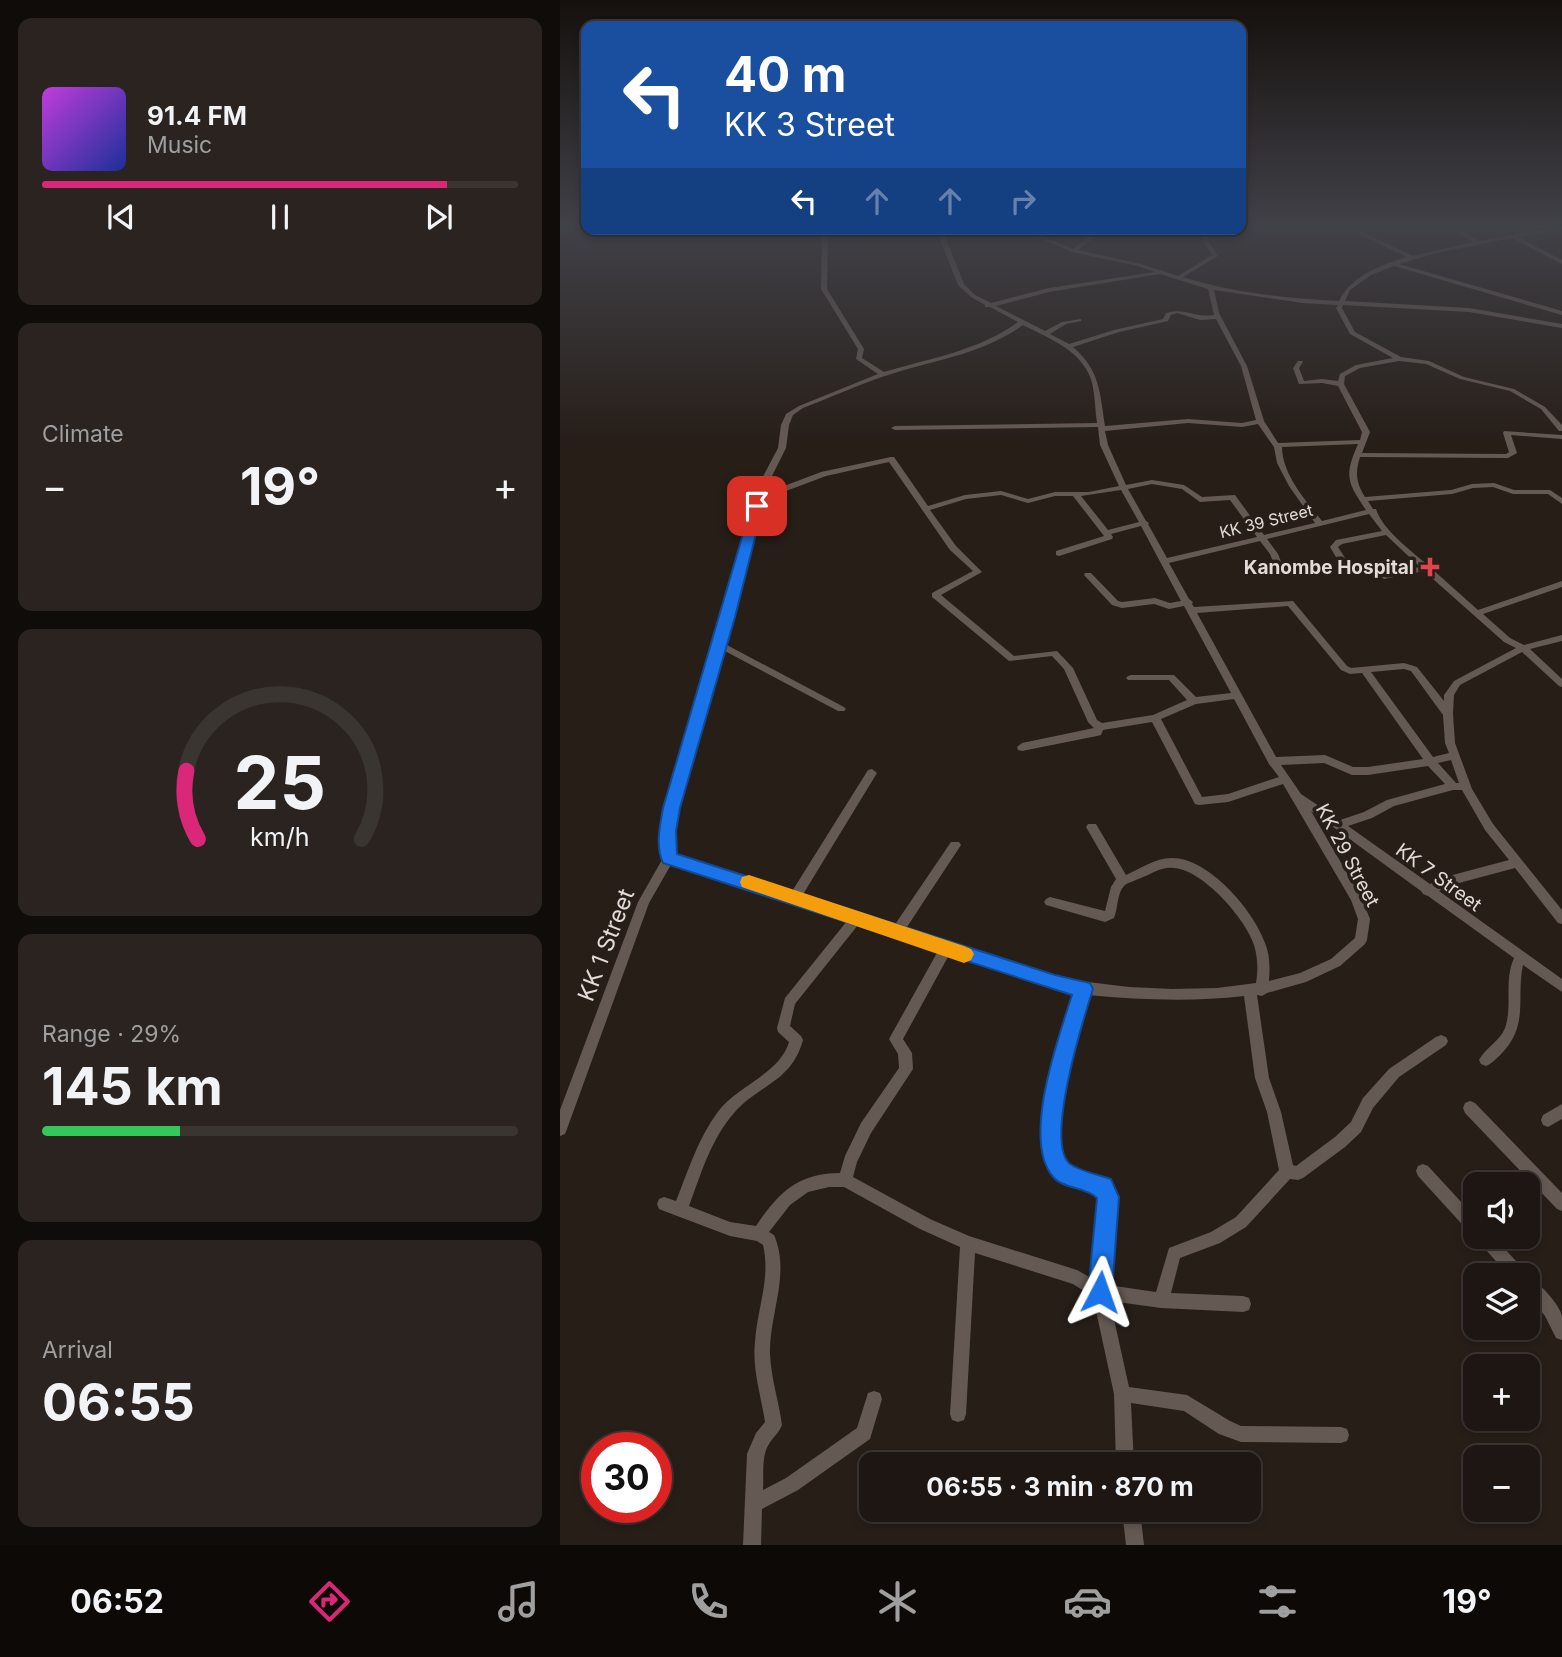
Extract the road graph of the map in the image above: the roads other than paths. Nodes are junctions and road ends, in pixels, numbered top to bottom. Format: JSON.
{"nodes":[{"id":1,"x":830,"y":299,"type":"edge"},
{"id":2,"x":978,"y":299,"type":"edge"},
{"id":3,"x":1014,"y":299,"type":"edge"},
{"id":4,"x":1214,"y":299,"type":"edge"},
{"id":5,"x":1290,"y":299,"type":"edge"},
{"id":6,"x":1342,"y":299,"type":"edge"},
{"id":7,"x":1514,"y":299,"type":"edge"},
{"id":8,"x":1340,"y":303,"type":"junction"},
{"id":9,"x":987,"y":306,"type":"junction"},
{"id":10,"x":1562,"y":313,"type":"edge"},
{"id":11,"x":1218,"y":317,"type":"junction"},
{"id":12,"x":1079,"y":320,"type":"dead end"},
{"id":13,"x":1021,"y":323,"type":"junction"},
{"id":14,"x":1562,"y":326,"type":"edge"},
{"id":15,"x":1045,"y":334,"type":"junction"},
{"id":16,"x":1068,"y":346,"type":"junction"},
{"id":17,"x":1399,"y":359,"type":"junction"},
{"id":18,"x":1300,"y":362,"type":"dead end"},
{"id":19,"x":883,"y":374,"type":"junction"},
{"id":20,"x":1342,"y":379,"type":"junction"},
{"id":21,"x":1260,"y":421,"type":"junction"},
{"id":22,"x":1101,"y":427,"type":"junction"},
{"id":23,"x":895,"y":428,"type":"dead end"},
{"id":24,"x":1562,"y":429,"type":"edge"},
{"id":25,"x":1562,"y":437,"type":"edge"},
{"id":26,"x":1363,"y":442,"type":"junction"},
{"id":27,"x":1278,"y":446,"type":"junction"},
{"id":28,"x":1358,"y":455,"type":"junction"},
{"id":29,"x":1123,"y":486,"type":"junction"},
{"id":30,"x":1076,"y":495,"type":"junction"},
{"id":31,"x":759,"y":498,"type":"junction"},
{"id":32,"x":1364,"y":499,"type":"junction"},
{"id":33,"x":1562,"y":502,"type":"edge"},
{"id":34,"x":925,"y":509,"type":"junction"},
{"id":35,"x":1373,"y":511,"type":"junction"},
{"id":36,"x":1319,"y":522,"type":"junction"},
{"id":37,"x":1145,"y":523,"type":"junction"},
{"id":38,"x":1387,"y":532,"type":"junction"},
{"id":39,"x":1106,"y":533,"type":"junction"},
{"id":40,"x":1262,"y":539,"type":"junction"},
{"id":41,"x":1059,"y":553,"type":"dead end"},
{"id":42,"x":1167,"y":561,"type":"junction"},
{"id":43,"x":1428,"y":568,"type":"junction"},
{"id":44,"x":1282,"y":572,"type":"dead end"},
{"id":45,"x":1088,"y":575,"type":"dead end"},
{"id":46,"x":1562,"y":584,"type":"edge"},
{"id":47,"x":1191,"y":606,"type":"junction"},
{"id":48,"x":1478,"y":613,"type":"junction"},
{"id":49,"x":1562,"y":638,"type":"edge"},
{"id":50,"x":720,"y":645,"type":"junction"},
{"id":51,"x":1523,"y":648,"type":"junction"},
{"id":52,"x":1365,"y":671,"type":"junction"},
{"id":53,"x":1131,"y":678,"type":"dead end"},
{"id":54,"x":1562,"y":684,"type":"edge"},
{"id":55,"x":1238,"y":695,"type":"junction"},
{"id":56,"x":1194,"y":701,"type":"junction"},
{"id":57,"x":841,"y":709,"type":"dead end"},
{"id":58,"x":1448,"y":714,"type":"junction"},
{"id":59,"x":1155,"y":718,"type":"junction"},
{"id":60,"x":1100,"y":727,"type":"junction"},
{"id":61,"x":1022,"y":747,"type":"dead end"},
{"id":62,"x":1453,"y":756,"type":"junction"},
{"id":63,"x":1273,"y":761,"type":"junction"},
{"id":64,"x":1431,"y":762,"type":"junction"},
{"id":65,"x":872,"y":773,"type":"dead end"},
{"id":66,"x":1286,"y":779,"type":"junction"},
{"id":67,"x":1453,"y":786,"type":"junction"},
{"id":68,"x":1467,"y":790,"type":"junction"},
{"id":69,"x":1296,"y":794,"type":"junction"},
{"id":70,"x":1336,"y":825,"type":"junction"},
{"id":71,"x":1092,"y":827,"type":"dead end"},
{"id":72,"x":954,"y":845,"type":"dead end"},
{"id":73,"x":669,"y":858,"type":"junction"},
{"id":74,"x":1516,"y":863,"type":"junction"},
{"id":75,"x":1122,"y":879,"type":"junction"},
{"id":76,"x":1427,"y":891,"type":"junction"},
{"id":77,"x":795,"y":897,"type":"junction"},
{"id":78,"x":1050,"y":902,"type":"dead end"},
{"id":79,"x":856,"y":918,"type":"junction"},
{"id":80,"x":1562,"y":919,"type":"edge"},
{"id":81,"x":897,"y":931,"type":"junction"},
{"id":82,"x":946,"y":949,"type":"junction"},
{"id":83,"x":1521,"y":957,"type":"junction"},
{"id":84,"x":1562,"y":986,"type":"edge"},
{"id":85,"x":1084,"y":989,"type":"junction"},
{"id":86,"x":1256,"y":991,"type":"junction"},
{"id":87,"x":1441,"y":1041,"type":"dead end"},
{"id":88,"x":1486,"y":1060,"type":"dead end"},
{"id":89,"x":1470,"y":1108,"type":"dead end"},
{"id":90,"x":1562,"y":1111,"type":"edge"},
{"id":91,"x":1548,"y":1121,"type":"dead end"},
{"id":92,"x":560,"y":1129,"type":"edge"},
{"id":93,"x":1423,"y":1171,"type":"dead end"},
{"id":94,"x":1287,"y":1172,"type":"junction"},
{"id":95,"x":845,"y":1180,"type":"junction"},
{"id":96,"x":1562,"y":1204,"type":"edge"},
{"id":97,"x":1463,"y":1215,"type":"edge"},
{"id":98,"x":759,"y":1234,"type":"junction"},
{"id":99,"x":968,"y":1243,"type":"junction"},
{"id":100,"x":1495,"y":1249,"type":"edge"},
{"id":101,"x":1508,"y":1263,"type":"edge"},
{"id":102,"x":1100,"y":1292,"type":"junction"},
{"id":103,"x":1540,"y":1298,"type":"edge"},
{"id":104,"x":1161,"y":1300,"type":"junction"},
{"id":105,"x":1243,"y":1304,"type":"dead end"},
{"id":106,"x":1562,"y":1332,"type":"edge"},
{"id":107,"x":1122,"y":1394,"type":"junction"},
{"id":108,"x":874,"y":1399,"type":"dead end"},
{"id":109,"x":958,"y":1414,"type":"dead end"},
{"id":110,"x":1340,"y":1435,"type":"dead end"},
{"id":111,"x":1124,"y":1452,"type":"edge"},
{"id":112,"x":752,"y":1505,"type":"junction"},
{"id":113,"x":1132,"y":1522,"type":"edge"},
{"id":114,"x":752,"y":1545,"type":"edge"},
{"id":115,"x":1135,"y":1545,"type":"edge"}],
"edges":[{"from":1,"to":19,"type":"street"},
{"from":2,"to":9,"type":"street","name":"KK 29 Street"},
{"from":3,"to":9,"type":"street"},
{"from":4,"to":11,"type":"street"},
{"from":5,"to":8,"type":"street"},
{"from":6,"to":8,"type":"street"},
{"from":7,"to":10,"type":"street"},
{"from":8,"to":14,"type":"street"},
{"from":8,"to":17,"type":"street"},
{"from":9,"to":13,"type":"street","name":"KK 29 Street"},
{"from":11,"to":16,"type":"street"},
{"from":11,"to":21,"type":"street"},
{"from":12,"to":15,"type":"street"},
{"from":13,"to":15,"type":"street","name":"KK 29 Street"},
{"from":13,"to":19,"type":"street"},
{"from":15,"to":16,"type":"street","name":"KK 29 Street"},
{"from":16,"to":22,"type":"street","name":"KK 29 Street"},
{"from":17,"to":20,"type":"street"},
{"from":17,"to":24,"type":"street"},
{"from":18,"to":20,"type":"street"},
{"from":19,"to":31,"type":"street"},
{"from":20,"to":26,"type":"street"},
{"from":21,"to":22,"type":"street"},
{"from":21,"to":27,"type":"street"},
{"from":22,"to":23,"type":"street"},
{"from":22,"to":29,"type":"street","name":"KK 29 Street"},
{"from":25,"to":28,"type":"street"},
{"from":26,"to":27,"type":"street"},
{"from":26,"to":28,"type":"street"},
{"from":27,"to":36,"type":"street"},
{"from":28,"to":32,"type":"street"},
{"from":29,"to":30,"type":"street"},
{"from":29,"to":37,"type":"street","name":"KK 29 Street"},
{"from":29,"to":40,"type":"street"},
{"from":30,"to":34,"type":"street"},
{"from":30,"to":39,"type":"street"},
{"from":31,"to":34,"type":"street"},
{"from":31,"to":50,"type":"street"},
{"from":32,"to":33,"type":"street"},
{"from":32,"to":35,"type":"street"},
{"from":34,"to":60,"type":"street"},
{"from":35,"to":36,"type":"street","name":"KK 39 Street"},
{"from":35,"to":38,"type":"street"},
{"from":36,"to":40,"type":"street","name":"KK 39 Street"},
{"from":37,"to":39,"type":"street"},
{"from":37,"to":42,"type":"street","name":"KK 29 Street"},
{"from":38,"to":43,"type":"street"},
{"from":38,"to":43,"type":"street"},
{"from":39,"to":41,"type":"street"},
{"from":40,"to":42,"type":"street","name":"KK 39 Street"},
{"from":40,"to":44,"type":"street"},
{"from":42,"to":47,"type":"street","name":"KK 29 Street"},
{"from":43,"to":48,"type":"street"},
{"from":45,"to":47,"type":"street"},
{"from":46,"to":48,"type":"street"},
{"from":47,"to":52,"type":"street"},
{"from":47,"to":55,"type":"street","name":"KK 29 Street"},
{"from":48,"to":51,"type":"street"},
{"from":49,"to":51,"type":"street"},
{"from":50,"to":57,"type":"street"},
{"from":50,"to":73,"type":"street"},
{"from":51,"to":54,"type":"street"},
{"from":51,"to":58,"type":"street"},
{"from":52,"to":58,"type":"street"},
{"from":52,"to":64,"type":"street"},
{"from":53,"to":56,"type":"street"},
{"from":55,"to":56,"type":"street"},
{"from":55,"to":63,"type":"street","name":"KK 29 Street"},
{"from":56,"to":59,"type":"street"},
{"from":58,"to":62,"type":"street"},
{"from":59,"to":60,"type":"street"},
{"from":59,"to":66,"type":"street"},
{"from":60,"to":61,"type":"street"},
{"from":62,"to":64,"type":"street"},
{"from":62,"to":68,"type":"street"},
{"from":63,"to":64,"type":"street"},
{"from":63,"to":66,"type":"street","name":"KK 29 Street"},
{"from":64,"to":67,"type":"street"},
{"from":65,"to":77,"type":"street"},
{"from":66,"to":69,"type":"street","name":"KK 29 Street"},
{"from":67,"to":68,"type":"street"},
{"from":67,"to":70,"type":"street"},
{"from":68,"to":74,"type":"street"},
{"from":69,"to":70,"type":"street","name":"KK 7 Street"},
{"from":69,"to":86,"type":"street","name":"KK 29 Street"},
{"from":70,"to":76,"type":"street","name":"KK 7 Street"},
{"from":71,"to":75,"type":"street"},
{"from":72,"to":81,"type":"street"},
{"from":73,"to":77,"type":"street","name":"KK 29 Street"},
{"from":73,"to":92,"type":"street","name":"KK 1 Street"},
{"from":74,"to":76,"type":"street"},
{"from":74,"to":80,"type":"street"},
{"from":75,"to":78,"type":"street"},
{"from":75,"to":86,"type":"street"},
{"from":76,"to":83,"type":"street","name":"KK 7 Street"},
{"from":77,"to":79,"type":"street","name":"KK 29 Street"},
{"from":79,"to":81,"type":"street","name":"KK 29 Street"},
{"from":79,"to":98,"type":"street"},
{"from":81,"to":82,"type":"street","name":"KK 29 Street"},
{"from":82,"to":85,"type":"street","name":"KK 29 Street"},
{"from":82,"to":95,"type":"street"},
{"from":83,"to":84,"type":"street","name":"KK 7 Street"},
{"from":83,"to":88,"type":"street"},
{"from":85,"to":86,"type":"street","name":"KK 29 Street"},
{"from":85,"to":102,"type":"street"},
{"from":86,"to":94,"type":"street"},
{"from":87,"to":94,"type":"street"},
{"from":89,"to":96,"type":"street"},
{"from":90,"to":91,"type":"street"},
{"from":93,"to":97,"type":"street"},
{"from":94,"to":104,"type":"street"},
{"from":95,"to":98,"type":"street"},
{"from":95,"to":99,"type":"street"},
{"from":98,"to":112,"type":"street"},
{"from":99,"to":102,"type":"street"},
{"from":99,"to":109,"type":"street"},
{"from":100,"to":101,"type":"street"},
{"from":102,"to":104,"type":"street"},
{"from":102,"to":107,"type":"street"},
{"from":103,"to":106,"type":"street"},
{"from":104,"to":105,"type":"street"},
{"from":107,"to":110,"type":"street"},
{"from":107,"to":111,"type":"street"},
{"from":108,"to":112,"type":"street"},
{"from":112,"to":114,"type":"street"},
{"from":113,"to":115,"type":"street"}]}
